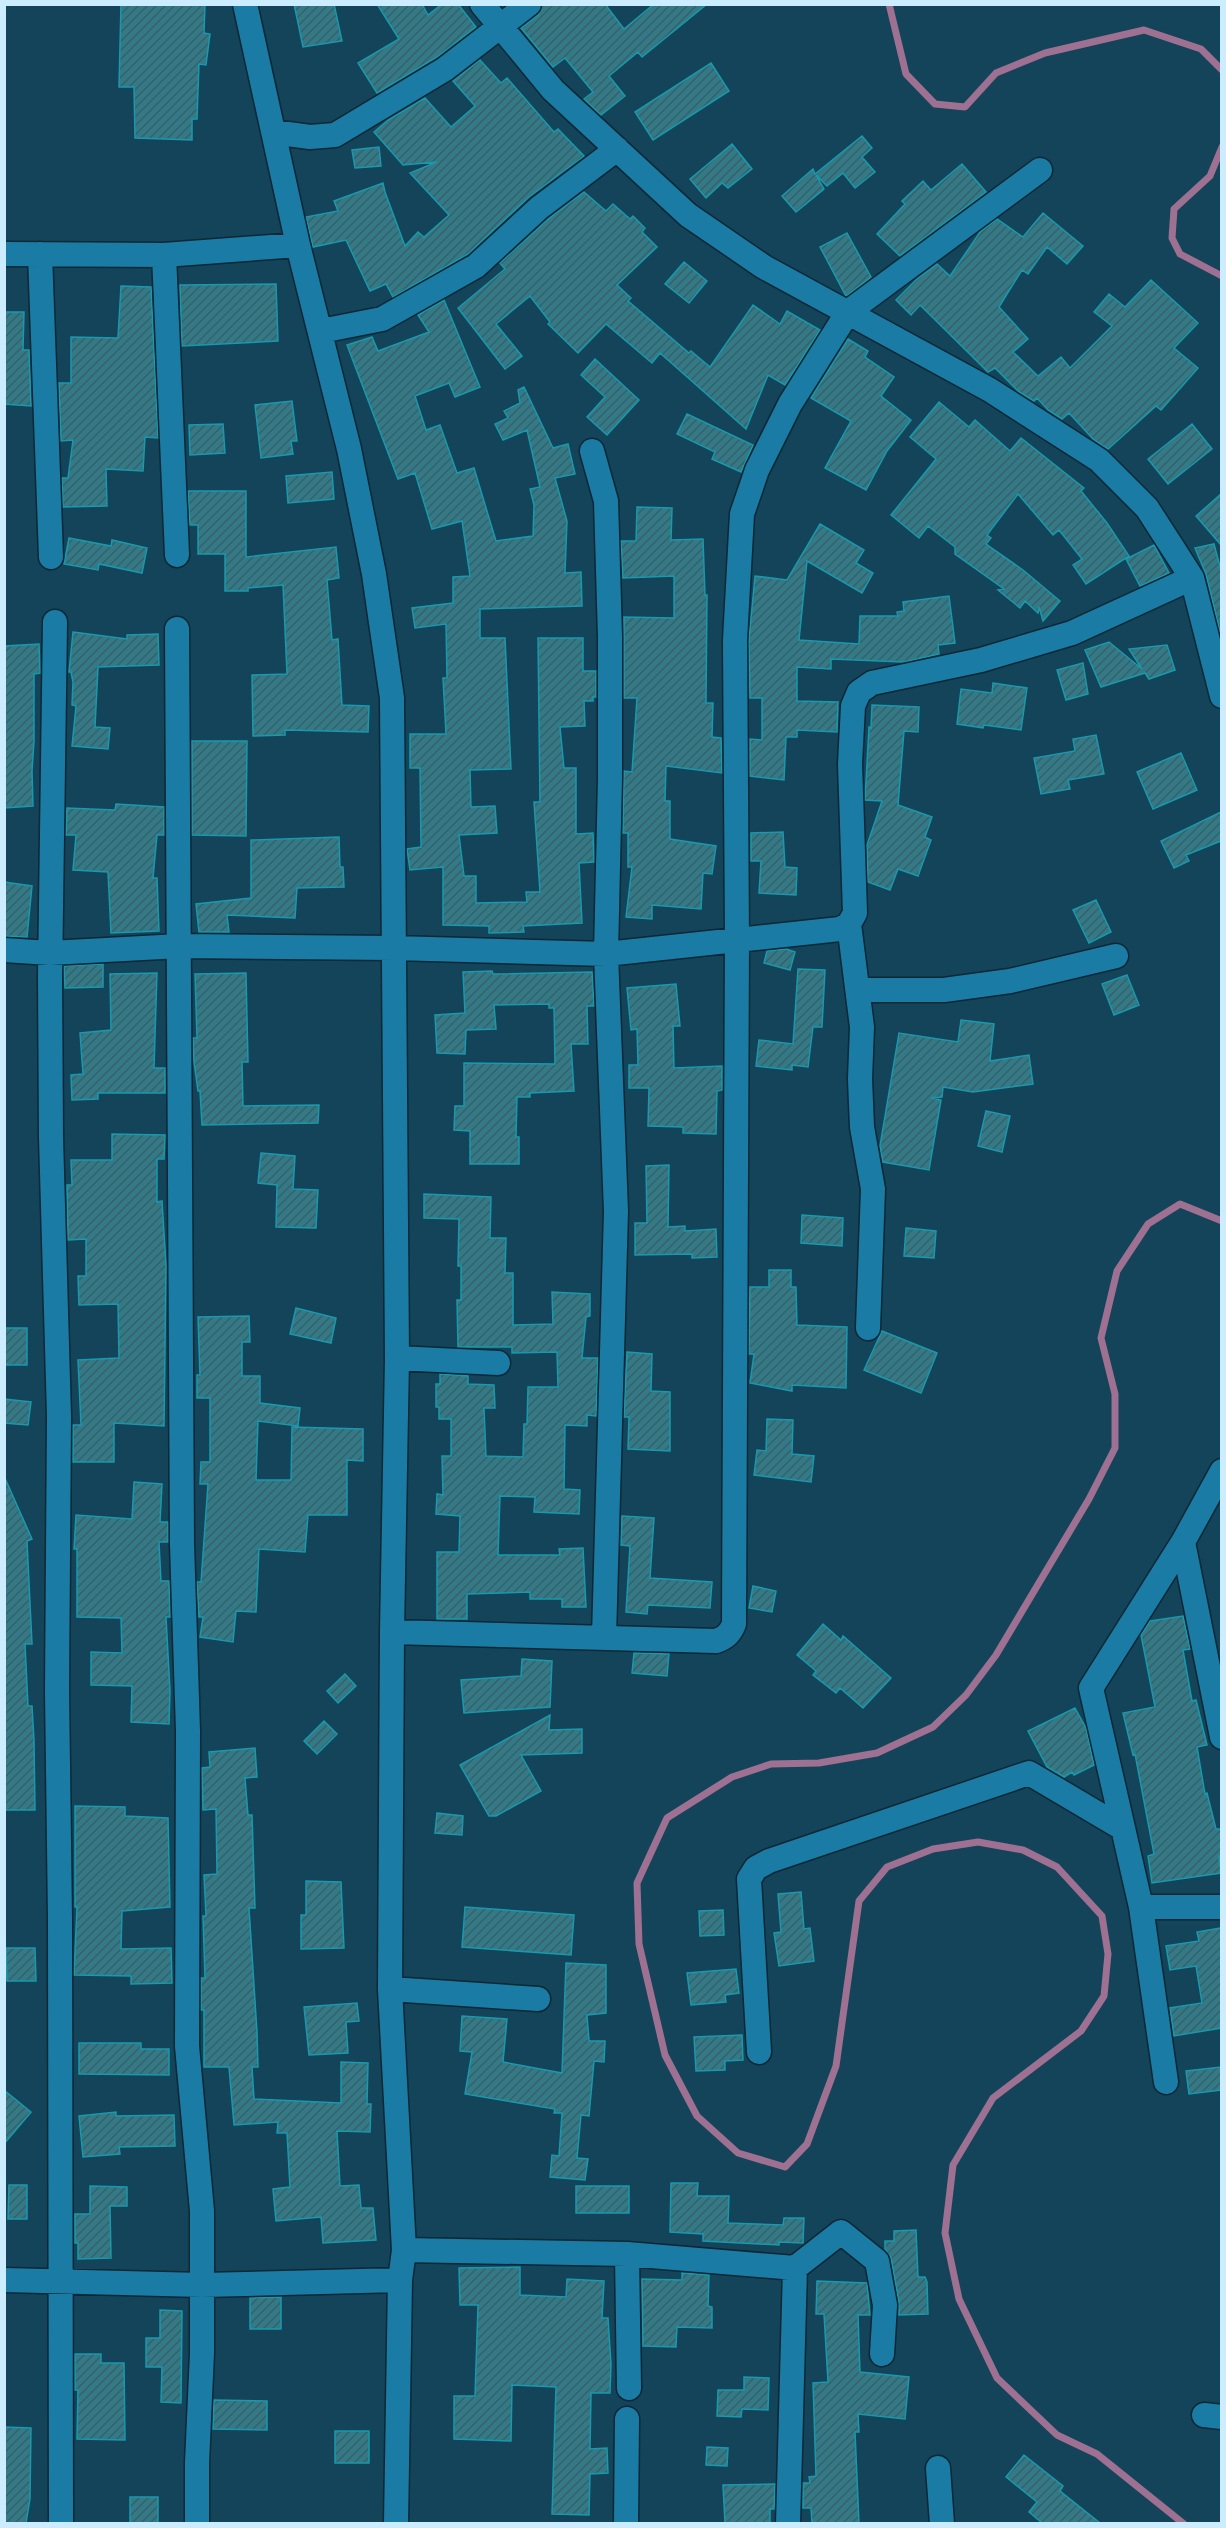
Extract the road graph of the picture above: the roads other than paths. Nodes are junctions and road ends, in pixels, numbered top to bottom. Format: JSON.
{"nodes":[{"id":1,"x":245,"y":4,"type":"edge"},
{"id":2,"x":482,"y":4,"type":"edge"},
{"id":3,"x":529,"y":4,"type":"edge"},
{"id":4,"x":498,"y":26,"type":"junction"},
{"id":5,"x":273,"y":132,"type":"junction"},
{"id":6,"x":617,"y":149,"type":"junction"},
{"id":7,"x":1040,"y":170,"type":"dead end"},
{"id":8,"x":298,"y":245,"type":"junction"},
{"id":9,"x":4,"y":254,"type":"edge"},
{"id":10,"x":40,"y":254,"type":"junction"},
{"id":11,"x":164,"y":255,"type":"junction"},
{"id":12,"x":848,"y":312,"type":"junction"},
{"id":13,"x":321,"y":331,"type":"junction"},
{"id":14,"x":592,"y":451,"type":"dead end"},
{"id":15,"x":177,"y":555,"type":"dead end"},
{"id":16,"x":51,"y":557,"type":"dead end"},
{"id":17,"x":1191,"y":578,"type":"junction"},
{"id":18,"x":55,"y":622,"type":"dead end"},
{"id":19,"x":177,"y":629,"type":"dead end"},
{"id":20,"x":1221,"y":696,"type":"edge"},
{"id":21,"x":849,"y":924,"type":"junction"},
{"id":22,"x":737,"y":939,"type":"junction"},
{"id":23,"x":180,"y":946,"type":"junction"},
{"id":24,"x":394,"y":948,"type":"junction"},
{"id":25,"x":4,"y":950,"type":"edge"},
{"id":26,"x":50,"y":952,"type":"junction"},
{"id":27,"x":606,"y":954,"type":"junction"},
{"id":28,"x":1116,"y":957,"type":"dead end"},
{"id":29,"x":858,"y":990,"type":"junction"},
{"id":30,"x":868,"y":1328,"type":"dead end"},
{"id":31,"x":397,"y":1358,"type":"junction"},
{"id":32,"x":498,"y":1363,"type":"dead end"},
{"id":33,"x":1221,"y":1471,"type":"edge"},
{"id":34,"x":1183,"y":1542,"type":"junction"},
{"id":35,"x":392,"y":1632,"type":"junction"},
{"id":36,"x":604,"y":1637,"type":"junction"},
{"id":37,"x":1221,"y":1737,"type":"edge"},
{"id":38,"x":1122,"y":1828,"type":"junction"},
{"id":39,"x":1141,"y":1907,"type":"junction"},
{"id":40,"x":1221,"y":1907,"type":"edge"},
{"id":41,"x":390,"y":1989,"type":"junction"},
{"id":42,"x":538,"y":1999,"type":"dead end"},
{"id":43,"x":759,"y":2052,"type":"dead end"},
{"id":44,"x":1166,"y":2082,"type":"dead end"},
{"id":45,"x":404,"y":2250,"type":"junction"},
{"id":46,"x":627,"y":2254,"type":"junction"},
{"id":47,"x":795,"y":2268,"type":"junction"},
{"id":48,"x":4,"y":2280,"type":"edge"},
{"id":49,"x":62,"y":2280,"type":"junction"},
{"id":50,"x":399,"y":2280,"type":"junction"},
{"id":51,"x":202,"y":2285,"type":"junction"},
{"id":52,"x":882,"y":2354,"type":"dead end"},
{"id":53,"x":629,"y":2388,"type":"dead end"},
{"id":54,"x":627,"y":2419,"type":"dead end"},
{"id":55,"x":938,"y":2468,"type":"dead end"},
{"id":56,"x":61,"y":2523,"type":"edge"},
{"id":57,"x":196,"y":2523,"type":"edge"},
{"id":58,"x":396,"y":2523,"type":"edge"},
{"id":59,"x":626,"y":2523,"type":"edge"},
{"id":60,"x":788,"y":2523,"type":"edge"},
{"id":61,"x":942,"y":2523,"type":"edge"}],
"edges":[{"from":1,"to":5,"type":"street"},
{"from":2,"to":4,"type":"street"},
{"from":3,"to":4,"type":"street"},
{"from":4,"to":5,"type":"street"},
{"from":4,"to":6,"type":"street"},
{"from":5,"to":8,"type":"street"},
{"from":6,"to":12,"type":"street"},
{"from":6,"to":13,"type":"street"},
{"from":7,"to":12,"type":"street"},
{"from":8,"to":11,"type":"street"},
{"from":8,"to":13,"type":"street"},
{"from":9,"to":10,"type":"street"},
{"from":10,"to":11,"type":"street"},
{"from":10,"to":16,"type":"street"},
{"from":11,"to":15,"type":"street"},
{"from":12,"to":17,"type":"street"},
{"from":12,"to":22,"type":"street"},
{"from":13,"to":24,"type":"street"},
{"from":14,"to":27,"type":"street"},
{"from":17,"to":20,"type":"street"},
{"from":17,"to":21,"type":"street"},
{"from":18,"to":26,"type":"street"},
{"from":19,"to":23,"type":"street"},
{"from":21,"to":22,"type":"street"},
{"from":21,"to":29,"type":"street"},
{"from":22,"to":27,"type":"street"},
{"from":22,"to":36,"type":"street"},
{"from":23,"to":24,"type":"street"},
{"from":23,"to":26,"type":"street"},
{"from":23,"to":51,"type":"street"},
{"from":24,"to":27,"type":"street"},
{"from":24,"to":31,"type":"street"},
{"from":25,"to":26,"type":"street"},
{"from":26,"to":49,"type":"street"},
{"from":27,"to":36,"type":"street"},
{"from":28,"to":29,"type":"street"},
{"from":29,"to":30,"type":"street"},
{"from":31,"to":32,"type":"street"},
{"from":31,"to":35,"type":"street"},
{"from":33,"to":34,"type":"street"},
{"from":34,"to":37,"type":"street"},
{"from":34,"to":38,"type":"street"},
{"from":35,"to":36,"type":"street"},
{"from":35,"to":41,"type":"street"},
{"from":38,"to":39,"type":"street"},
{"from":38,"to":43,"type":"street"},
{"from":39,"to":40,"type":"street"},
{"from":39,"to":44,"type":"street"},
{"from":41,"to":42,"type":"street"},
{"from":41,"to":45,"type":"street"},
{"from":45,"to":46,"type":"street"},
{"from":45,"to":50,"type":"street"},
{"from":46,"to":47,"type":"street"},
{"from":46,"to":53,"type":"street"},
{"from":47,"to":52,"type":"street"},
{"from":47,"to":60,"type":"street"},
{"from":48,"to":49,"type":"street"},
{"from":49,"to":51,"type":"street"},
{"from":49,"to":56,"type":"street"},
{"from":50,"to":51,"type":"street"},
{"from":50,"to":58,"type":"street"},
{"from":51,"to":57,"type":"street"},
{"from":54,"to":59,"type":"street"},
{"from":55,"to":61,"type":"street"}]}
